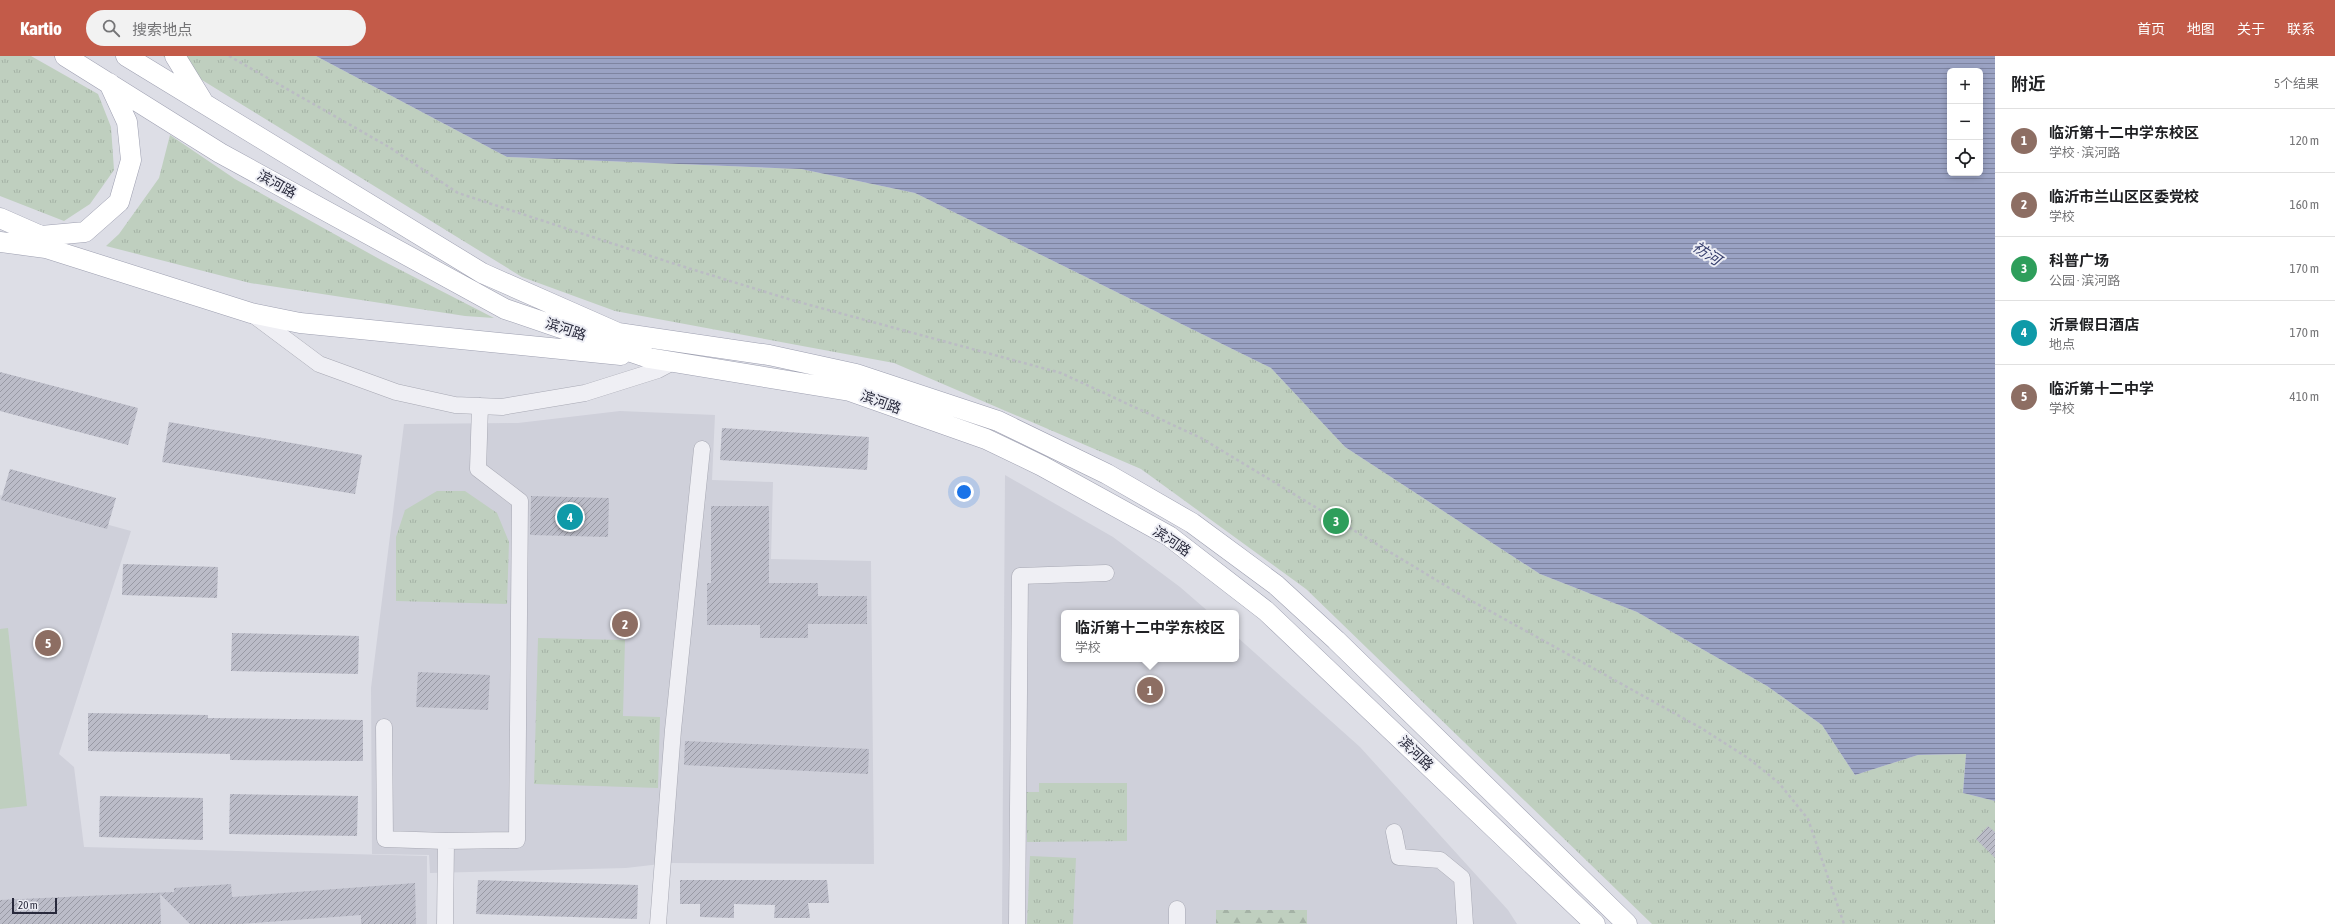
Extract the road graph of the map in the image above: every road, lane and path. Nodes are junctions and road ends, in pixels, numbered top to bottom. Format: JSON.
{"nodes":[{"id":1,"x":65,"y":56,"type":"edge"},
{"id":2,"x":126,"y":56,"type":"edge"},
{"id":3,"x":175,"y":56,"type":"edge"},
{"id":4,"x":229,"y":56,"type":"edge"},
{"id":5,"x":109,"y":83,"type":"junction"},
{"id":6,"x":204,"y":104,"type":"junction"},
{"id":7,"x":0,"y":218,"type":"edge"},
{"id":8,"x":0,"y":242,"type":"edge"},
{"id":9,"x":251,"y":313,"type":"junction"},
{"id":10,"x":649,"y":358,"type":"junction"},
{"id":11,"x":673,"y":362,"type":"junction"},
{"id":12,"x":480,"y":406,"type":"junction"},
{"id":13,"x":702,"y":449,"type":"dead end"},
{"id":14,"x":1106,"y":573,"type":"dead end"},
{"id":15,"x":384,"y":727,"type":"dead end"},
{"id":16,"x":1394,"y":832,"type":"dead end"},
{"id":17,"x":446,"y":841,"type":"junction"},
{"id":18,"x":445,"y":924,"type":"edge"},
{"id":19,"x":658,"y":924,"type":"edge"},
{"id":20,"x":1017,"y":924,"type":"edge"},
{"id":21,"x":1465,"y":924,"type":"edge"},
{"id":22,"x":1595,"y":924,"type":"edge"},
{"id":23,"x":1627,"y":924,"type":"edge"},
{"id":24,"x":1844,"y":924,"type":"edge"}],
"edges":[{"from":1,"to":5,"type":"main road","name":"滨河路"},
{"from":2,"to":6,"type":"main road","name":"滨河路"},
{"from":3,"to":6,"type":"main road"},
{"from":4,"to":24,"type":"path"},
{"from":5,"to":7,"type":"main road"},
{"from":5,"to":10,"type":"main road","name":"滨河路"},
{"from":6,"to":23,"type":"main road","name":"滨河路"},
{"from":8,"to":9,"type":"main road"},
{"from":9,"to":10,"type":"main road"},
{"from":9,"to":12,"type":"street"},
{"from":10,"to":11,"type":"main road","name":"滨河路"},
{"from":11,"to":12,"type":"street"},
{"from":11,"to":22,"type":"main road","name":"滨河路"},
{"from":12,"to":17,"type":"street"},
{"from":13,"to":19,"type":"street"},
{"from":14,"to":20,"type":"street"},
{"from":15,"to":17,"type":"street"},
{"from":16,"to":21,"type":"street"},
{"from":17,"to":18,"type":"street"}]}
